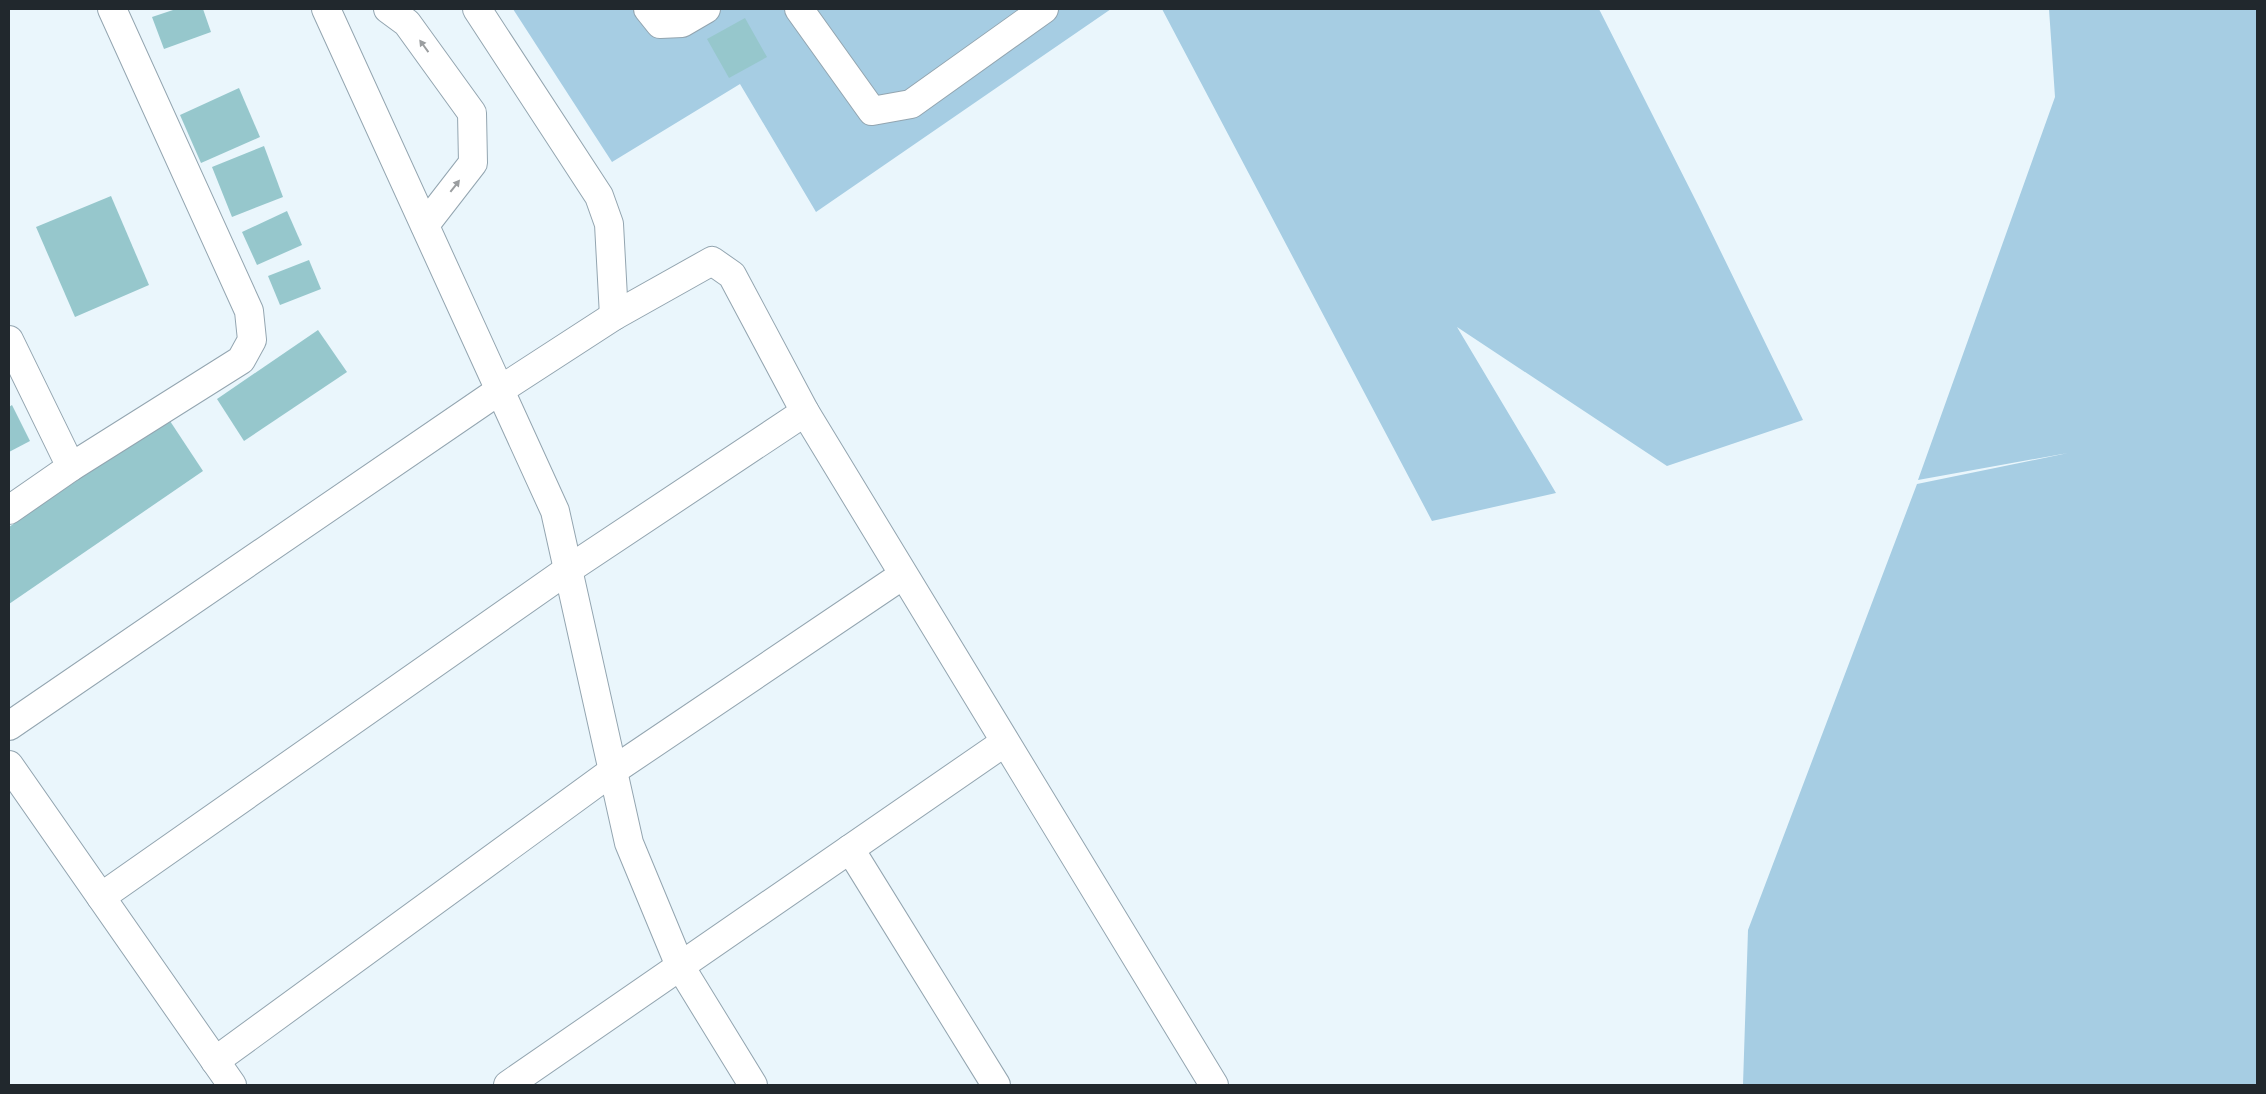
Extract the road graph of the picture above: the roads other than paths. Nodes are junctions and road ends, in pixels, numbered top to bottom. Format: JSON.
{"nodes":[{"id":1,"x":112,"y":9,"type":"edge"},
{"id":2,"x":326,"y":9,"type":"edge"},
{"id":3,"x":388,"y":9,"type":"edge"},
{"id":4,"x":477,"y":9,"type":"edge"},
{"id":5,"x":648,"y":9,"type":"edge"},
{"id":6,"x":706,"y":9,"type":"edge"},
{"id":7,"x":799,"y":9,"type":"edge"},
{"id":8,"x":1044,"y":9,"type":"edge"},
{"id":9,"x":424,"y":225,"type":"junction"},
{"id":10,"x":614,"y":316,"type":"junction"},
{"id":11,"x":9,"y":340,"type":"edge"},
{"id":12,"x":500,"y":390,"type":"junction"},
{"id":13,"x":805,"y":412,"type":"junction"},
{"id":14,"x":71,"y":467,"type":"junction"},
{"id":15,"x":9,"y":510,"type":"edge"},
{"id":16,"x":569,"y":569,"type":"junction"},
{"id":17,"x":903,"y":575,"type":"junction"},
{"id":18,"x":9,"y":726,"type":"edge"},
{"id":19,"x":1005,"y":742,"type":"junction"},
{"id":20,"x":9,"y":765,"type":"edge"},
{"id":21,"x":614,"y":770,"type":"junction"},
{"id":22,"x":850,"y":849,"type":"junction"},
{"id":23,"x":101,"y":897,"type":"junction"},
{"id":24,"x":680,"y":966,"type":"junction"},
{"id":25,"x":215,"y":1061,"type":"junction"},
{"id":26,"x":232,"y":1085,"type":"edge"},
{"id":27,"x":508,"y":1085,"type":"edge"},
{"id":28,"x":753,"y":1085,"type":"edge"},
{"id":29,"x":996,"y":1085,"type":"edge"},
{"id":30,"x":1214,"y":1085,"type":"edge"}],
"edges":[{"from":1,"to":14,"type":"street"},
{"from":2,"to":9,"type":"street"},
{"from":9,"to":3,"type":"street","one_way":true},
{"from":4,"to":10,"type":"street"},
{"from":5,"to":6,"type":"street"},
{"from":7,"to":8,"type":"street"},
{"from":9,"to":12,"type":"street"},
{"from":10,"to":12,"type":"street"},
{"from":10,"to":13,"type":"street"},
{"from":11,"to":14,"type":"street"},
{"from":12,"to":16,"type":"street"},
{"from":12,"to":18,"type":"street"},
{"from":13,"to":16,"type":"street"},
{"from":13,"to":17,"type":"street"},
{"from":14,"to":15,"type":"street"},
{"from":16,"to":21,"type":"street"},
{"from":16,"to":23,"type":"street"},
{"from":17,"to":19,"type":"street"},
{"from":17,"to":21,"type":"street"},
{"from":19,"to":22,"type":"street"},
{"from":19,"to":30,"type":"street"},
{"from":20,"to":23,"type":"street"},
{"from":21,"to":24,"type":"street"},
{"from":21,"to":25,"type":"street"},
{"from":22,"to":24,"type":"street"},
{"from":22,"to":29,"type":"street"},
{"from":23,"to":25,"type":"street"},
{"from":24,"to":27,"type":"street"},
{"from":24,"to":28,"type":"street"},
{"from":25,"to":26,"type":"street"}]}
